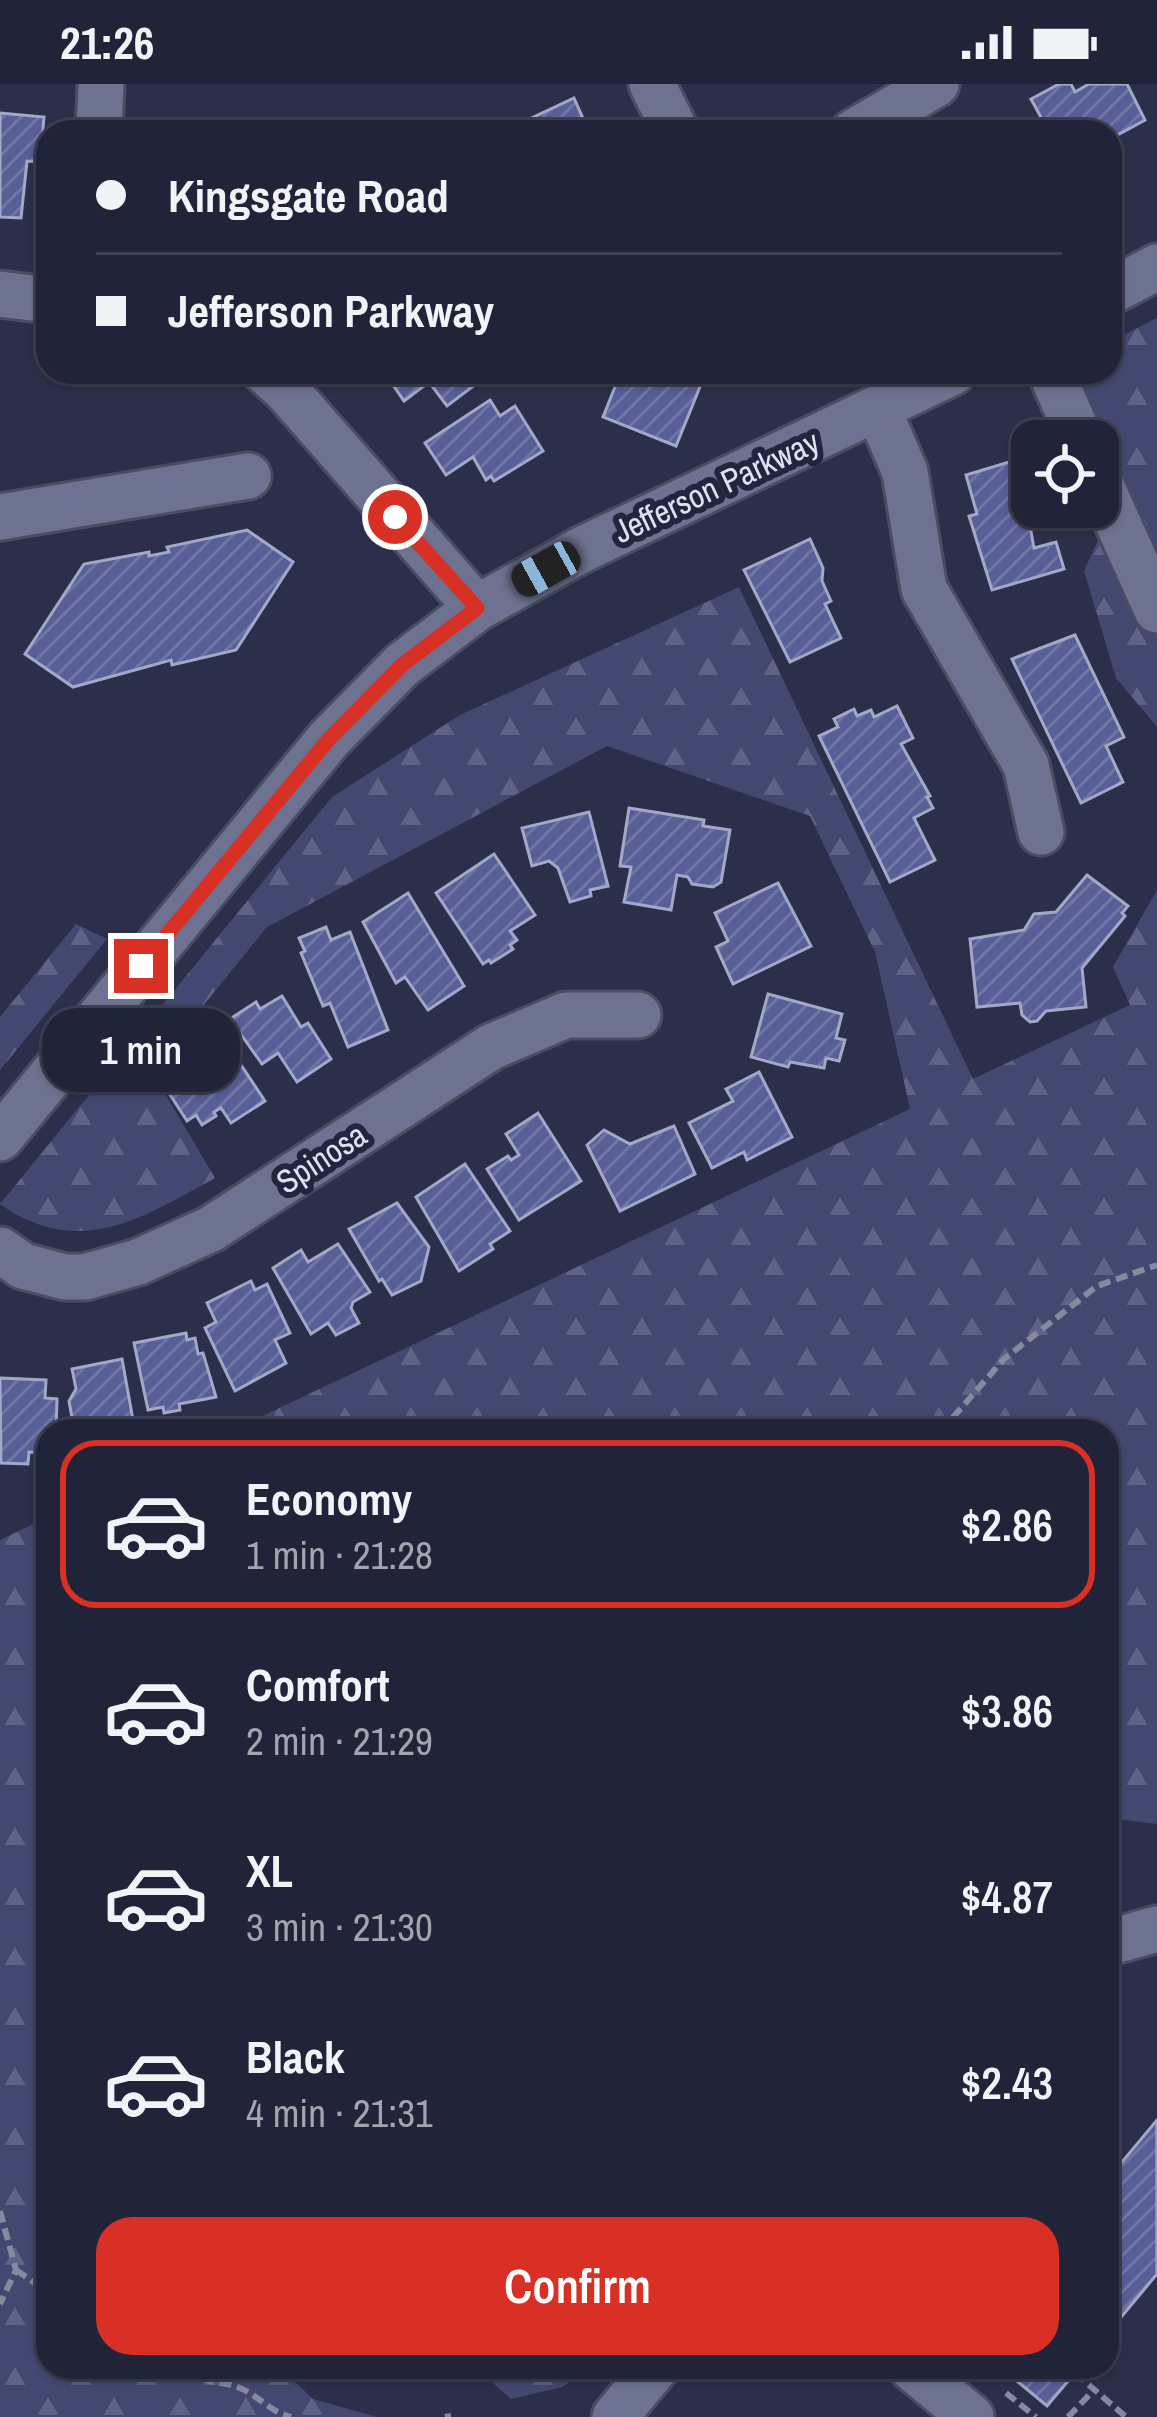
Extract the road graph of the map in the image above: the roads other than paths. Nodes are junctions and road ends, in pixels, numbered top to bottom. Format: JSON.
{"nodes":[{"id":1,"x":100,"y":84,"type":"edge"},
{"id":2,"x":652,"y":84,"type":"edge"},
{"id":3,"x":936,"y":84,"type":"edge"},
{"id":4,"x":99,"y":120,"type":"edge"},
{"id":5,"x":670,"y":120,"type":"edge"},
{"id":6,"x":874,"y":120,"type":"edge"},
{"id":7,"x":1157,"y":267,"type":"edge"},
{"id":8,"x":1122,"y":286,"type":"edge"},
{"id":9,"x":0,"y":295,"type":"edge"},
{"id":10,"x":36,"y":299,"type":"edge"},
{"id":11,"x":279,"y":384,"type":"edge"},
{"id":12,"x":929,"y":384,"type":"edge"},
{"id":13,"x":1056,"y":384,"type":"edge"},
{"id":14,"x":878,"y":409,"type":"junction"},
{"id":15,"x":1073,"y":420,"type":"edge"},
{"id":16,"x":248,"y":476,"type":"dead end"},
{"id":17,"x":0,"y":517,"type":"edge"},
{"id":18,"x":1119,"y":526,"type":"edge"},
{"id":19,"x":477,"y":608,"type":"junction"},
{"id":20,"x":1157,"y":610,"type":"edge"},
{"id":21,"x":1041,"y":832,"type":"dead end"},
{"id":22,"x":638,"y":1015,"type":"dead end"},
{"id":23,"x":0,"y":1138,"type":"edge"},
{"id":24,"x":0,"y":1250,"type":"edge"},
{"id":25,"x":1157,"y":1929,"type":"edge"},
{"id":26,"x":1119,"y":1940,"type":"edge"},
{"id":27,"x":646,"y":2379,"type":"edge"},
{"id":28,"x":925,"y":2379,"type":"edge"},
{"id":29,"x":614,"y":2417,"type":"edge"},
{"id":30,"x":971,"y":2417,"type":"edge"}],
"edges":[{"from":1,"to":4,"type":"street"},
{"from":2,"to":5,"type":"street"},
{"from":3,"to":6,"type":"street"},
{"from":7,"to":8,"type":"street"},
{"from":9,"to":10,"type":"street"},
{"from":11,"to":19,"type":"street"},
{"from":12,"to":14,"type":"street","name":"Jefferson Parkway"},
{"from":13,"to":15,"type":"street"},
{"from":14,"to":19,"type":"street","name":"Jefferson Parkway"},
{"from":14,"to":21,"type":"street"},
{"from":16,"to":17,"type":"street"},
{"from":18,"to":20,"type":"street"},
{"from":19,"to":23,"type":"street","name":"Jefferson Parkway"},
{"from":22,"to":24,"type":"street","name":"Spinosa"},
{"from":25,"to":26,"type":"street"},
{"from":27,"to":29,"type":"street"},
{"from":28,"to":30,"type":"street"}]}
